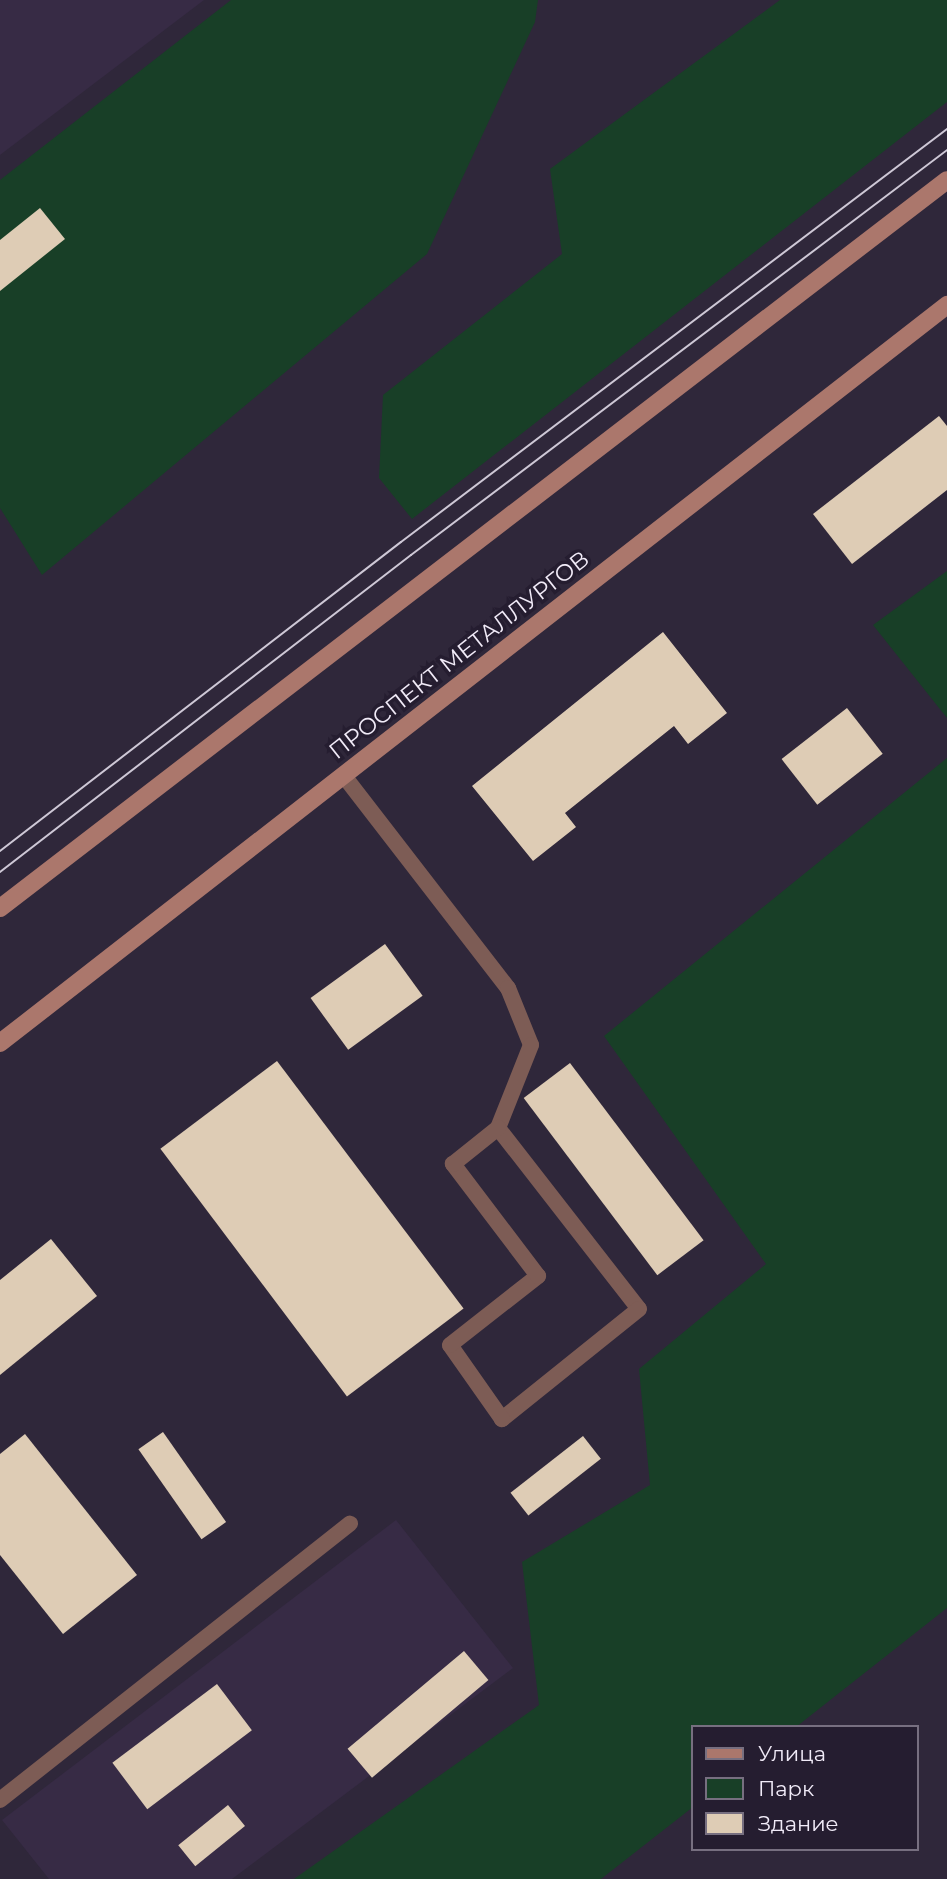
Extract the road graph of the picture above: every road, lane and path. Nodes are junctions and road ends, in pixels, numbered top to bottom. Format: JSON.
{"nodes":[{"id":1,"x":947,"y":180,"type":"edge"},
{"id":2,"x":947,"y":304,"type":"edge"},
{"id":3,"x":344,"y":776,"type":"junction"},
{"id":4,"x":0,"y":908,"type":"edge"},
{"id":5,"x":0,"y":1043,"type":"edge"},
{"id":6,"x":498,"y":1128,"type":"junction"},
{"id":7,"x":350,"y":1524,"type":"dead end"},
{"id":8,"x":0,"y":1800,"type":"edge"}],
"edges":[{"from":1,"to":4,"type":"street"},
{"from":2,"to":3,"type":"street","name":"ПРОСПЕКТ МЕТАЛЛУРГОВ"},
{"from":3,"to":5,"type":"street","name":"ПРОСПЕКТ МЕТАЛЛУРГОВ"},
{"from":3,"to":6,"type":"lane"},
{"from":6,"to":6,"type":"lane"},
{"from":7,"to":8,"type":"lane"}]}
